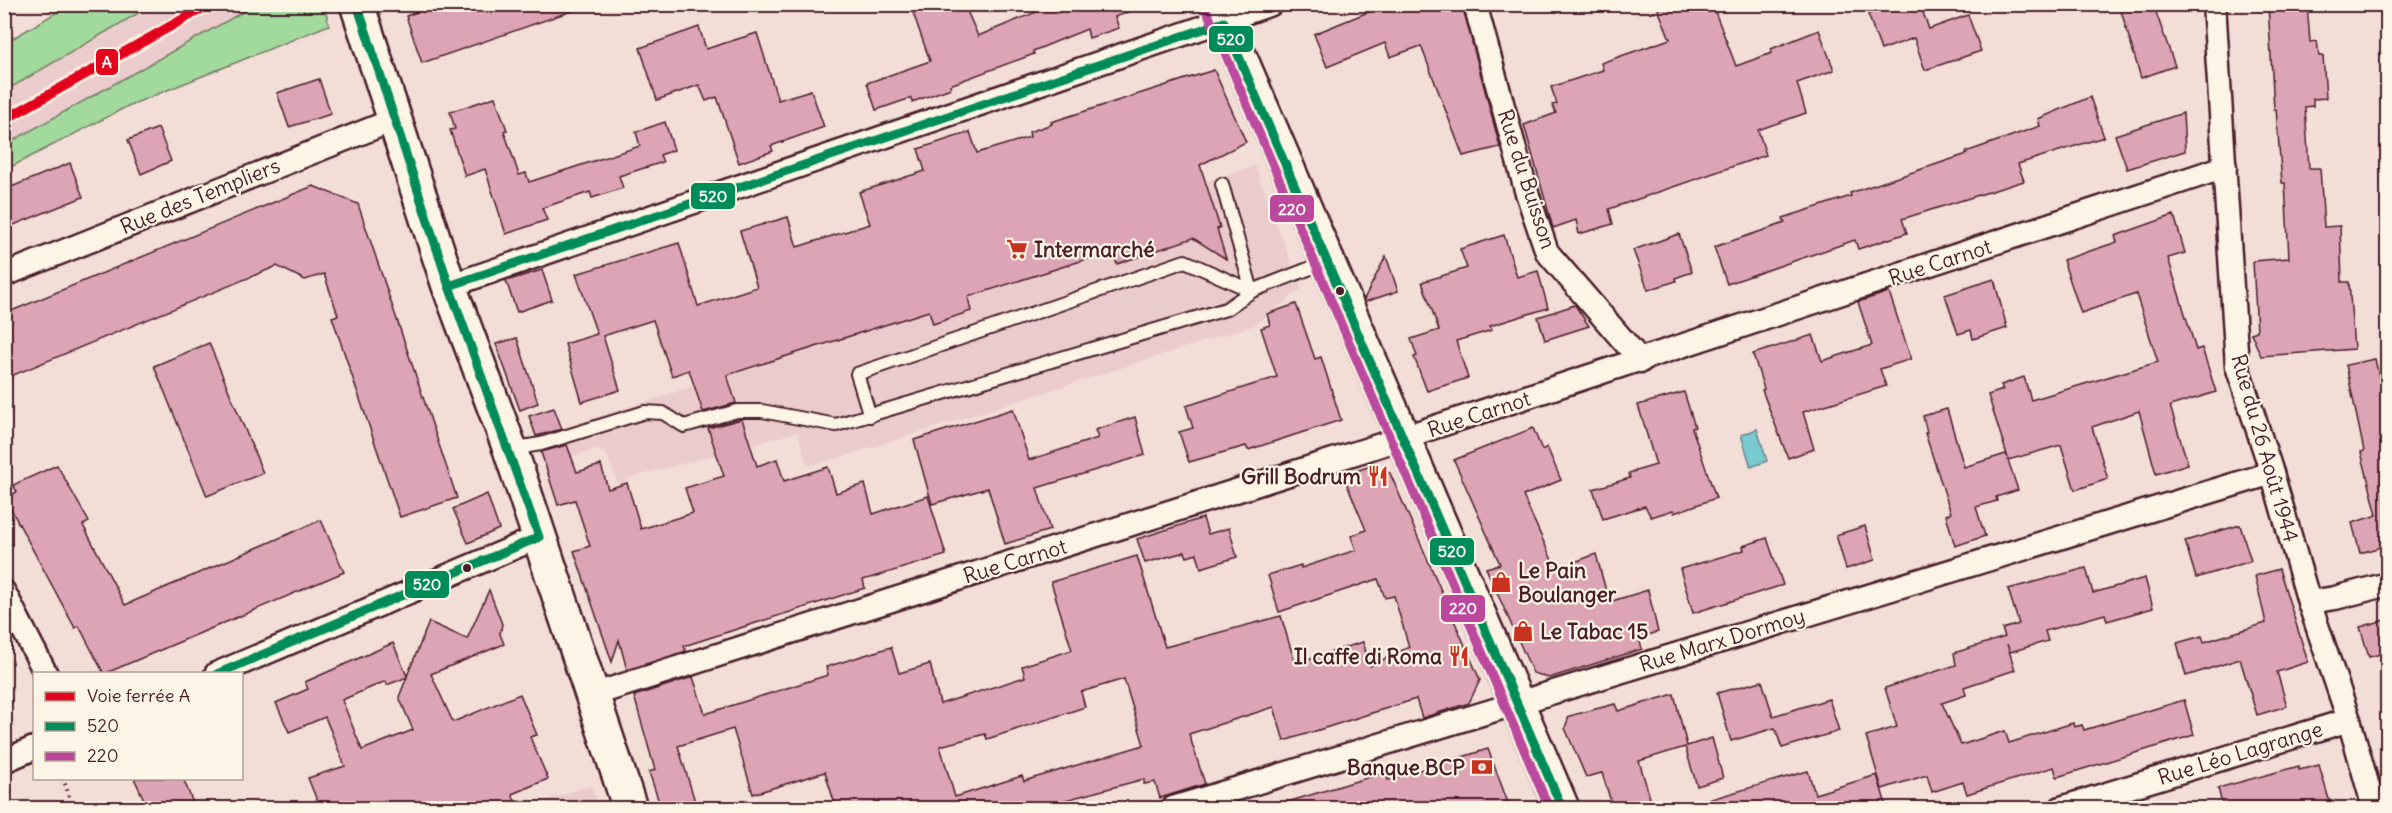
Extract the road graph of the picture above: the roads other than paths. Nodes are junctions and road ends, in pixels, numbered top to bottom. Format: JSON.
{"nodes":[{"id":1,"x":357,"y":4,"type":"edge"},
{"id":2,"x":1271,"y":4,"type":"edge"},
{"id":3,"x":1476,"y":4,"type":"edge"},
{"id":4,"x":2214,"y":4,"type":"edge"},
{"id":5,"x":1220,"y":13,"type":"edge"},
{"id":6,"x":396,"y":119,"type":"junction"},
{"id":7,"x":2225,"y":167,"type":"junction"},
{"id":8,"x":1221,"y":184,"type":"dead end"},
{"id":9,"x":1327,"y":261,"type":"junction"},
{"id":10,"x":4,"y":275,"type":"edge"},
{"id":11,"x":449,"y":286,"type":"junction"},
{"id":12,"x":1252,"y":291,"type":"junction"},
{"id":13,"x":1641,"y":361,"type":"junction"},
{"id":14,"x":870,"y":416,"type":"junction"},
{"id":15,"x":1402,"y":438,"type":"junction"},
{"id":16,"x":510,"y":449,"type":"junction"},
{"id":17,"x":2272,"y":473,"type":"junction"},
{"id":18,"x":539,"y":537,"type":"junction"},
{"id":19,"x":2388,"y":584,"type":"edge"},
{"id":20,"x":4,"y":592,"type":"edge"},
{"id":21,"x":2309,"y":602,"type":"junction"},
{"id":22,"x":45,"y":672,"type":"edge"},
{"id":23,"x":221,"y":672,"type":"edge"},
{"id":24,"x":592,"y":694,"type":"junction"},
{"id":25,"x":1515,"y":703,"type":"junction"},
{"id":26,"x":2349,"y":720,"type":"junction"},
{"id":27,"x":33,"y":748,"type":"edge"},
{"id":28,"x":4,"y":761,"type":"edge"},
{"id":29,"x":630,"y":808,"type":"edge"},
{"id":30,"x":1173,"y":808,"type":"edge"},
{"id":31,"x":1562,"y":808,"type":"edge"},
{"id":32,"x":2061,"y":808,"type":"edge"},
{"id":33,"x":2374,"y":808,"type":"edge"}],
"edges":[{"from":1,"to":6,"type":"main road"},
{"from":2,"to":5,"type":"street"},
{"from":3,"to":13,"type":"street","name":"Rue du Buisson"},
{"from":4,"to":7,"type":"street","name":"Rue du 26 Août 1944"},
{"from":5,"to":9,"type":"main road"},
{"from":5,"to":11,"type":"street"},
{"from":6,"to":10,"type":"street","name":"Rue des Templiers"},
{"from":6,"to":11,"type":"main road"},
{"from":7,"to":13,"type":"street","name":"Rue Carnot"},
{"from":7,"to":17,"type":"street","name":"Rue du 26 Août 1944"},
{"from":8,"to":12,"type":"lane"},
{"from":9,"to":12,"type":"lane"},
{"from":9,"to":15,"type":"main road"},
{"from":11,"to":16,"type":"main road"},
{"from":12,"to":14,"type":"lane"},
{"from":12,"to":14,"type":"lane"},
{"from":13,"to":15,"type":"street","name":"Rue Carnot"},
{"from":14,"to":16,"type":"lane"},
{"from":15,"to":24,"type":"street","name":"Rue Carnot"},
{"from":15,"to":25,"type":"main road"},
{"from":16,"to":18,"type":"main road"},
{"from":17,"to":21,"type":"street","name":"Rue du 26 Août 1944"},
{"from":17,"to":25,"type":"street","name":"Rue Marx Dormoy"},
{"from":18,"to":23,"type":"street"},
{"from":18,"to":24,"type":"main road"},
{"from":19,"to":21,"type":"street"},
{"from":20,"to":22,"type":"street"},
{"from":21,"to":26,"type":"street","name":"Rue du 26 Août 1944"},
{"from":24,"to":29,"type":"main road"},
{"from":25,"to":30,"type":"street","name":"Rue Marx Dormoy"},
{"from":25,"to":31,"type":"main road"},
{"from":26,"to":32,"type":"street","name":"Rue Léo Lagrange"},
{"from":26,"to":33,"type":"street","name":"Rue du 26 Août 1944"},
{"from":27,"to":28,"type":"street"}]}
